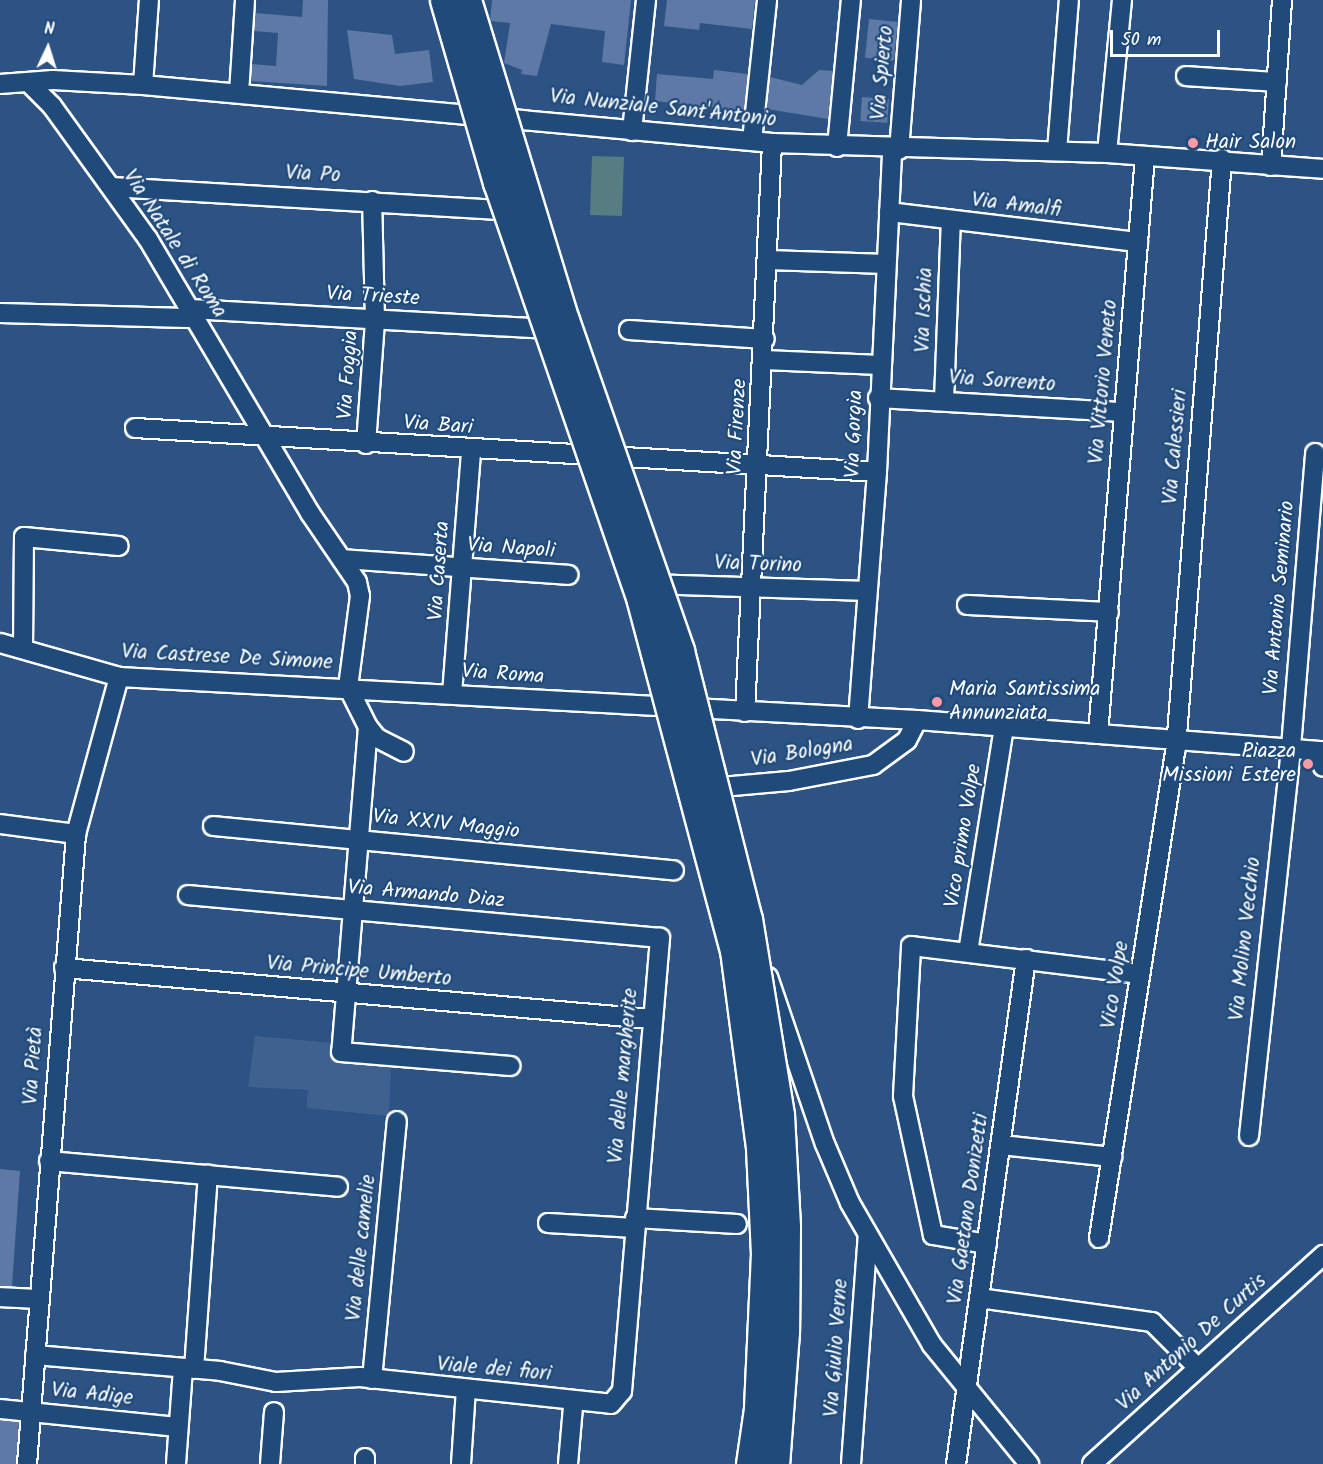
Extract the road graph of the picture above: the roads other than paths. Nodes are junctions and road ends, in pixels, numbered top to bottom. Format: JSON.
{"nodes":[{"id":1,"x":139,"y":0,"type":"edge"},
{"id":2,"x":149,"y":0,"type":"edge"},
{"id":3,"x":245,"y":0,"type":"edge"},
{"id":4,"x":443,"y":0,"type":"edge"},
{"id":5,"x":466,"y":0,"type":"edge"},
{"id":6,"x":646,"y":0,"type":"edge"},
{"id":7,"x":767,"y":0,"type":"edge"},
{"id":8,"x":851,"y":0,"type":"edge"},
{"id":9,"x":911,"y":0,"type":"edge"},
{"id":10,"x":1069,"y":0,"type":"edge"},
{"id":11,"x":1122,"y":0,"type":"edge"},
{"id":12,"x":1282,"y":0,"type":"edge"},
{"id":13,"x":1186,"y":76,"type":"dead end"},
{"id":14,"x":1277,"y":82,"type":"junction"},
{"id":15,"x":0,"y":84,"type":"edge"},
{"id":16,"x":30,"y":84,"type":"junction"},
{"id":17,"x":143,"y":85,"type":"junction"},
{"id":18,"x":239,"y":93,"type":"junction"},
{"id":19,"x":475,"y":112,"type":"junction"},
{"id":20,"x":632,"y":131,"type":"junction"},
{"id":21,"x":752,"y":141,"type":"junction"},
{"id":22,"x":772,"y":143,"type":"junction"},
{"id":23,"x":837,"y":147,"type":"junction"},
{"id":24,"x":895,"y":150,"type":"junction"},
{"id":25,"x":1057,"y":151,"type":"junction"},
{"id":26,"x":1107,"y":153,"type":"junction"},
{"id":27,"x":1145,"y":156,"type":"junction"},
{"id":28,"x":1222,"y":159,"type":"junction"},
{"id":29,"x":1271,"y":166,"type":"junction"},
{"id":30,"x":1323,"y":169,"type":"edge"},
{"id":31,"x":112,"y":187,"type":"junction"},
{"id":32,"x":372,"y":201,"type":"junction"},
{"id":33,"x":511,"y":211,"type":"junction"},
{"id":34,"x":889,"y":212,"type":"junction"},
{"id":35,"x":951,"y":221,"type":"junction"},
{"id":36,"x":1138,"y":242,"type":"junction"},
{"id":37,"x":769,"y":260,"type":"junction"},
{"id":38,"x":885,"y":264,"type":"junction"},
{"id":39,"x":0,"y":314,"type":"edge"},
{"id":40,"x":193,"y":314,"type":"junction"},
{"id":41,"x":375,"y":320,"type":"junction"},
{"id":42,"x":553,"y":329,"type":"junction"},
{"id":43,"x":629,"y":330,"type":"dead end"},
{"id":44,"x":765,"y":339,"type":"junction"},
{"id":45,"x":764,"y":360,"type":"junction"},
{"id":46,"x":880,"y":365,"type":"junction"},
{"id":47,"x":878,"y":398,"type":"junction"},
{"id":48,"x":944,"y":400,"type":"junction"},
{"id":49,"x":1124,"y":412,"type":"junction"},
{"id":50,"x":135,"y":428,"type":"dead end"},
{"id":51,"x":266,"y":438,"type":"junction"},
{"id":52,"x":366,"y":444,"type":"junction"},
{"id":53,"x":471,"y":451,"type":"junction"},
{"id":54,"x":1315,"y":453,"type":"dead end"},
{"id":55,"x":607,"y":459,"type":"junction"},
{"id":56,"x":759,"y":465,"type":"junction"},
{"id":57,"x":877,"y":472,"type":"junction"},
{"id":58,"x":119,"y":546,"type":"dead end"},
{"id":59,"x":342,"y":560,"type":"junction"},
{"id":60,"x":463,"y":568,"type":"junction"},
{"id":61,"x":568,"y":575,"type":"dead end"},
{"id":62,"x":647,"y":584,"type":"junction"},
{"id":63,"x":752,"y":586,"type":"junction"},
{"id":64,"x":867,"y":591,"type":"junction"},
{"id":65,"x":967,"y":605,"type":"dead end"},
{"id":66,"x":1109,"y":612,"type":"junction"},
{"id":67,"x":0,"y":643,"type":"edge"},
{"id":68,"x":23,"y":649,"type":"junction"},
{"id":69,"x":119,"y":677,"type":"junction"},
{"id":70,"x":348,"y":687,"type":"junction"},
{"id":71,"x":452,"y":694,"type":"junction"},
{"id":72,"x":686,"y":710,"type":"junction"},
{"id":73,"x":745,"y":712,"type":"junction"},
{"id":74,"x":858,"y":719,"type":"junction"},
{"id":75,"x":916,"y":720,"type":"junction"},
{"id":76,"x":368,"y":727,"type":"junction"},
{"id":77,"x":1004,"y":727,"type":"junction"},
{"id":78,"x":1098,"y":734,"type":"junction"},
{"id":79,"x":1175,"y":740,"type":"junction"},
{"id":80,"x":1291,"y":747,"type":"junction"},
{"id":81,"x":404,"y":752,"type":"dead end"},
{"id":82,"x":1322,"y":756,"type":"edge"},
{"id":83,"x":710,"y":788,"type":"junction"},
{"id":84,"x":0,"y":824,"type":"edge"},
{"id":85,"x":213,"y":826,"type":"dead end"},
{"id":86,"x":76,"y":834,"type":"junction"},
{"id":87,"x":360,"y":840,"type":"junction"},
{"id":88,"x":674,"y":870,"type":"dead end"},
{"id":89,"x":188,"y":896,"type":"dead end"},
{"id":90,"x":354,"y":911,"type":"junction"},
{"id":91,"x":660,"y":938,"type":"joint"},
{"id":92,"x":968,"y":952,"type":"junction"},
{"id":93,"x":1026,"y":959,"type":"junction"},
{"id":94,"x":64,"y":968,"type":"junction"},
{"id":95,"x":1139,"y":975,"type":"junction"},
{"id":96,"x":344,"y":994,"type":"junction"},
{"id":97,"x":651,"y":1019,"type":"junction"},
{"id":98,"x":510,"y":1066,"type":"dead end"},
{"id":99,"x":397,"y":1121,"type":"dead end"},
{"id":100,"x":1249,"y":1136,"type":"dead end"},
{"id":101,"x":1001,"y":1145,"type":"junction"},
{"id":102,"x":1112,"y":1156,"type":"junction"},
{"id":103,"x":49,"y":1161,"type":"junction"},
{"id":104,"x":208,"y":1175,"type":"junction"},
{"id":105,"x":338,"y":1187,"type":"dead end"},
{"id":106,"x":548,"y":1223,"type":"dead end"},
{"id":107,"x":635,"y":1223,"type":"junction"},
{"id":108,"x":737,"y":1224,"type":"dead end"},
{"id":109,"x":868,"y":1235,"type":"junction"},
{"id":110,"x":1100,"y":1238,"type":"dead end"},
{"id":111,"x":987,"y":1244,"type":"junction"},
{"id":112,"x":1323,"y":1254,"type":"edge"},
{"id":113,"x":0,"y":1297,"type":"edge"},
{"id":114,"x":979,"y":1298,"type":"junction"},
{"id":115,"x":39,"y":1299,"type":"junction"},
{"id":116,"x":35,"y":1355,"type":"junction"},
{"id":117,"x":1198,"y":1368,"type":"junction"},
{"id":118,"x":188,"y":1369,"type":"junction"},
{"id":119,"x":372,"y":1379,"type":"junction"},
{"id":120,"x":466,"y":1389,"type":"junction"},
{"id":121,"x":966,"y":1392,"type":"junction"},
{"id":122,"x":611,"y":1404,"type":"joint"},
{"id":123,"x":573,"y":1407,"type":"dead end"},
{"id":124,"x":0,"y":1409,"type":"edge"},
{"id":125,"x":31,"y":1412,"type":"junction"},
{"id":126,"x":274,"y":1412,"type":"dead end"},
{"id":127,"x":178,"y":1427,"type":"junction"},
{"id":128,"x":27,"y":1464,"type":"edge"},
{"id":129,"x":176,"y":1464,"type":"edge"},
{"id":130,"x":270,"y":1464,"type":"edge"},
{"id":131,"x":461,"y":1464,"type":"edge"},
{"id":132,"x":568,"y":1464,"type":"edge"},
{"id":133,"x":750,"y":1464,"type":"edge"},
{"id":134,"x":775,"y":1464,"type":"edge"},
{"id":135,"x":851,"y":1464,"type":"edge"},
{"id":136,"x":956,"y":1464,"type":"edge"},
{"id":137,"x":1029,"y":1464,"type":"edge"},
{"id":138,"x":1092,"y":1464,"type":"edge"}],
"edges":[{"from":1,"to":2,"type":"street"},
{"from":2,"to":17,"type":"street"},
{"from":3,"to":18,"type":"street"},
{"from":4,"to":19,"type":"street"},
{"from":4,"to":133,"type":"highway","bridge":true},
{"from":5,"to":134,"type":"highway","bridge":true},
{"from":6,"to":20,"type":"street"},
{"from":7,"to":21,"type":"street"},
{"from":8,"to":23,"type":"street"},
{"from":9,"to":24,"type":"street","name":"Via Spierto"},
{"from":10,"to":25,"type":"street"},
{"from":11,"to":26,"type":"street"},
{"from":12,"to":14,"type":"street"},
{"from":13,"to":14,"type":"street"},
{"from":14,"to":29,"type":"street"},
{"from":15,"to":16,"type":"street","name":"Via Nunziale Sant'Antonio"},
{"from":16,"to":17,"type":"street","name":"Via Nunziale Sant'Antonio"},
{"from":16,"to":31,"type":"street","name":"Via Natale di Roma"},
{"from":17,"to":18,"type":"street","name":"Via Nunziale Sant'Antonio"},
{"from":18,"to":19,"type":"street","name":"Via Nunziale Sant'Antonio"},
{"from":19,"to":20,"type":"street","name":"Via Nunziale Sant'Antonio"},
{"from":19,"to":33,"type":"street"},
{"from":20,"to":21,"type":"street","name":"Via Nunziale Sant'Antonio"},
{"from":21,"to":22,"type":"street","name":"Via Nunziale Sant'Antonio"},
{"from":22,"to":23,"type":"street","name":"Via Nunziale Sant'Antonio"},
{"from":22,"to":37,"type":"street","name":"Via Firenze"},
{"from":23,"to":24,"type":"street","name":"Via Nunziale Sant'Antonio"},
{"from":24,"to":25,"type":"street","name":"Via Nunziale Sant'Antonio"},
{"from":24,"to":34,"type":"street","name":"Via Gorgia"},
{"from":25,"to":26,"type":"street","name":"Via Nunziale Sant'Antonio"},
{"from":26,"to":27,"type":"street","name":"Via Nunziale Sant'Antonio"},
{"from":27,"to":28,"type":"street","name":"Via Nunziale Sant'Antonio"},
{"from":27,"to":36,"type":"street","name":"Via Vittorio Veneto"},
{"from":28,"to":29,"type":"street","name":"Via Nunziale Sant'Antonio"},
{"from":28,"to":79,"type":"street","name":"Via Calessieri"},
{"from":29,"to":30,"type":"street","name":"Via Nunziale Sant'Antonio"},
{"from":31,"to":32,"type":"street","name":"Via Po"},
{"from":31,"to":40,"type":"street","name":"Via Natale di Roma"},
{"from":32,"to":33,"type":"street","name":"Via Po"},
{"from":32,"to":41,"type":"street","name":"Via Foggia"},
{"from":33,"to":42,"type":"street"},
{"from":34,"to":35,"type":"street","name":"Via Amalfi"},
{"from":34,"to":38,"type":"street","name":"Via Gorgia"},
{"from":35,"to":36,"type":"street","name":"Via Amalfi"},
{"from":35,"to":48,"type":"street","name":"Via Ischia"},
{"from":36,"to":49,"type":"street","name":"Via Vittorio Veneto"},
{"from":37,"to":38,"type":"street"},
{"from":37,"to":44,"type":"street","name":"Via Firenze"},
{"from":38,"to":46,"type":"street","name":"Via Gorgia"},
{"from":39,"to":40,"type":"street","name":"Via Trieste"},
{"from":40,"to":41,"type":"street","name":"Via Trieste"},
{"from":40,"to":51,"type":"street","name":"Via Natale di Roma"},
{"from":41,"to":42,"type":"street","name":"Via Trieste"},
{"from":41,"to":52,"type":"street","name":"Via Foggia"},
{"from":42,"to":55,"type":"street"},
{"from":43,"to":44,"type":"street"},
{"from":44,"to":45,"type":"street","name":"Via Firenze"},
{"from":45,"to":46,"type":"street"},
{"from":45,"to":56,"type":"street","name":"Via Firenze"},
{"from":46,"to":47,"type":"street","name":"Via Gorgia"},
{"from":47,"to":48,"type":"street","name":"Via Sorrento"},
{"from":47,"to":57,"type":"street","name":"Via Gorgia"},
{"from":48,"to":49,"type":"street","name":"Via Sorrento"},
{"from":49,"to":66,"type":"street","name":"Via Vittorio Veneto"},
{"from":50,"to":51,"type":"street"},
{"from":51,"to":52,"type":"street","name":"Via Bari"},
{"from":51,"to":59,"type":"street","name":"Via Natale di Roma"},
{"from":52,"to":53,"type":"street","name":"Via Bari"},
{"from":53,"to":55,"type":"street","name":"Via Bari"},
{"from":53,"to":60,"type":"street","name":"Via Caserta"},
{"from":54,"to":80,"type":"street","name":"Via Antonio Seminario"},
{"from":55,"to":56,"type":"street","name":"Via Bari"},
{"from":55,"to":62,"type":"street"},
{"from":56,"to":57,"type":"street","name":"Via Bari"},
{"from":56,"to":63,"type":"street","name":"Via Firenze"},
{"from":57,"to":64,"type":"street","name":"Via Gorgia"},
{"from":58,"to":68,"type":"street"},
{"from":59,"to":60,"type":"street","name":"Via Napoli"},
{"from":59,"to":70,"type":"street","name":"Via Natale di Roma"},
{"from":60,"to":61,"type":"street","name":"Via Napoli"},
{"from":60,"to":71,"type":"street","name":"Via Caserta"},
{"from":62,"to":63,"type":"street","name":"Via Torino"},
{"from":62,"to":72,"type":"street"},
{"from":63,"to":64,"type":"street","name":"Via Torino"},
{"from":63,"to":73,"type":"street","name":"Via Firenze"},
{"from":64,"to":74,"type":"street","name":"Via Gorgia"},
{"from":65,"to":66,"type":"street"},
{"from":66,"to":78,"type":"street","name":"Via Vittorio Veneto"},
{"from":67,"to":68,"type":"street","name":"Via Castrese De Simone"},
{"from":68,"to":69,"type":"street","name":"Via Castrese De Simone"},
{"from":69,"to":70,"type":"street","name":"Via Castrese De Simone"},
{"from":69,"to":86,"type":"street","name":"Via Pietà"},
{"from":70,"to":71,"type":"street","name":"Via Roma"},
{"from":70,"to":76,"type":"street"},
{"from":71,"to":72,"type":"street","name":"Via Roma"},
{"from":72,"to":73,"type":"street","name":"Via Roma"},
{"from":72,"to":83,"type":"street"},
{"from":73,"to":74,"type":"street","name":"Via Roma"},
{"from":74,"to":75,"type":"street","name":"Via Roma"},
{"from":75,"to":77,"type":"street","name":"Via Roma"},
{"from":75,"to":83,"type":"street","name":"Via Bologna"},
{"from":76,"to":81,"type":"street"},
{"from":76,"to":87,"type":"street"},
{"from":77,"to":78,"type":"street","name":"Via Roma"},
{"from":77,"to":92,"type":"street","name":"Vico primo Volpe"},
{"from":78,"to":79,"type":"street","name":"Via Roma"},
{"from":79,"to":80,"type":"street","name":"Via Roma"},
{"from":79,"to":95,"type":"street","name":"Vico Volpe"},
{"from":80,"to":82,"type":"street","name":"Via Roma"},
{"from":80,"to":100,"type":"street","name":"Via Molino Vecchio"},
{"from":83,"to":109,"type":"street"},
{"from":84,"to":86,"type":"street"},
{"from":85,"to":87,"type":"street","name":"Via XXIV Maggio"},
{"from":86,"to":94,"type":"street","name":"Via Pietà"},
{"from":87,"to":88,"type":"street","name":"Via XXIV Maggio"},
{"from":87,"to":90,"type":"street"},
{"from":89,"to":90,"type":"street","name":"Via Armando Diaz"},
{"from":90,"to":91,"type":"street","name":"Via Armando Diaz"},
{"from":90,"to":96,"type":"street"},
{"from":91,"to":97,"type":"street","name":"Via delle margherite"},
{"from":92,"to":93,"type":"street"},
{"from":92,"to":111,"type":"street"},
{"from":93,"to":95,"type":"street"},
{"from":93,"to":101,"type":"street","name":"Via Gaetano Donizetti"},
{"from":94,"to":96,"type":"street","name":"Via Principe Umberto"},
{"from":94,"to":103,"type":"street","name":"Via Pietà"},
{"from":95,"to":102,"type":"street","name":"Vico Volpe"},
{"from":96,"to":97,"type":"street","name":"Via Principe Umberto"},
{"from":96,"to":98,"type":"street"},
{"from":97,"to":107,"type":"street","name":"Via delle margherite"},
{"from":99,"to":119,"type":"street","name":"Via delle camelie"},
{"from":101,"to":102,"type":"street"},
{"from":101,"to":111,"type":"street","name":"Via Gaetano Donizetti"},
{"from":102,"to":110,"type":"street","name":"Vico Volpe"},
{"from":103,"to":104,"type":"street"},
{"from":103,"to":115,"type":"street","name":"Via Pietà"},
{"from":104,"to":105,"type":"street"},
{"from":104,"to":118,"type":"street"},
{"from":106,"to":107,"type":"street"},
{"from":107,"to":108,"type":"street"},
{"from":107,"to":122,"type":"street","name":"Via delle margherite"},
{"from":109,"to":121,"type":"street"},
{"from":109,"to":135,"type":"street","name":"Via Giulio Verne"},
{"from":111,"to":114,"type":"street","name":"Via Gaetano Donizetti"},
{"from":112,"to":117,"type":"street","name":"Via Antonio De Curtis"},
{"from":113,"to":115,"type":"street"},
{"from":114,"to":117,"type":"street"},
{"from":114,"to":121,"type":"street","name":"Via Gaetano Donizetti"},
{"from":115,"to":116,"type":"street","name":"Via Pietà"},
{"from":116,"to":118,"type":"street"},
{"from":116,"to":125,"type":"street","name":"Via Pietà"},
{"from":117,"to":138,"type":"street","name":"Via Antonio De Curtis"},
{"from":118,"to":119,"type":"street","name":"Viale dei fiori"},
{"from":118,"to":127,"type":"street"},
{"from":119,"to":120,"type":"street","name":"Viale dei fiori"},
{"from":120,"to":122,"type":"street","name":"Viale dei fiori"},
{"from":120,"to":131,"type":"street"},
{"from":121,"to":136,"type":"street","name":"Via Gaetano Donizetti"},
{"from":121,"to":137,"type":"street"},
{"from":123,"to":132,"type":"street"},
{"from":124,"to":125,"type":"street","name":"Via Adige"},
{"from":125,"to":127,"type":"street","name":"Via Adige"},
{"from":125,"to":128,"type":"street","name":"Via Pietà"},
{"from":126,"to":130,"type":"street"},
{"from":127,"to":129,"type":"street"}]}
